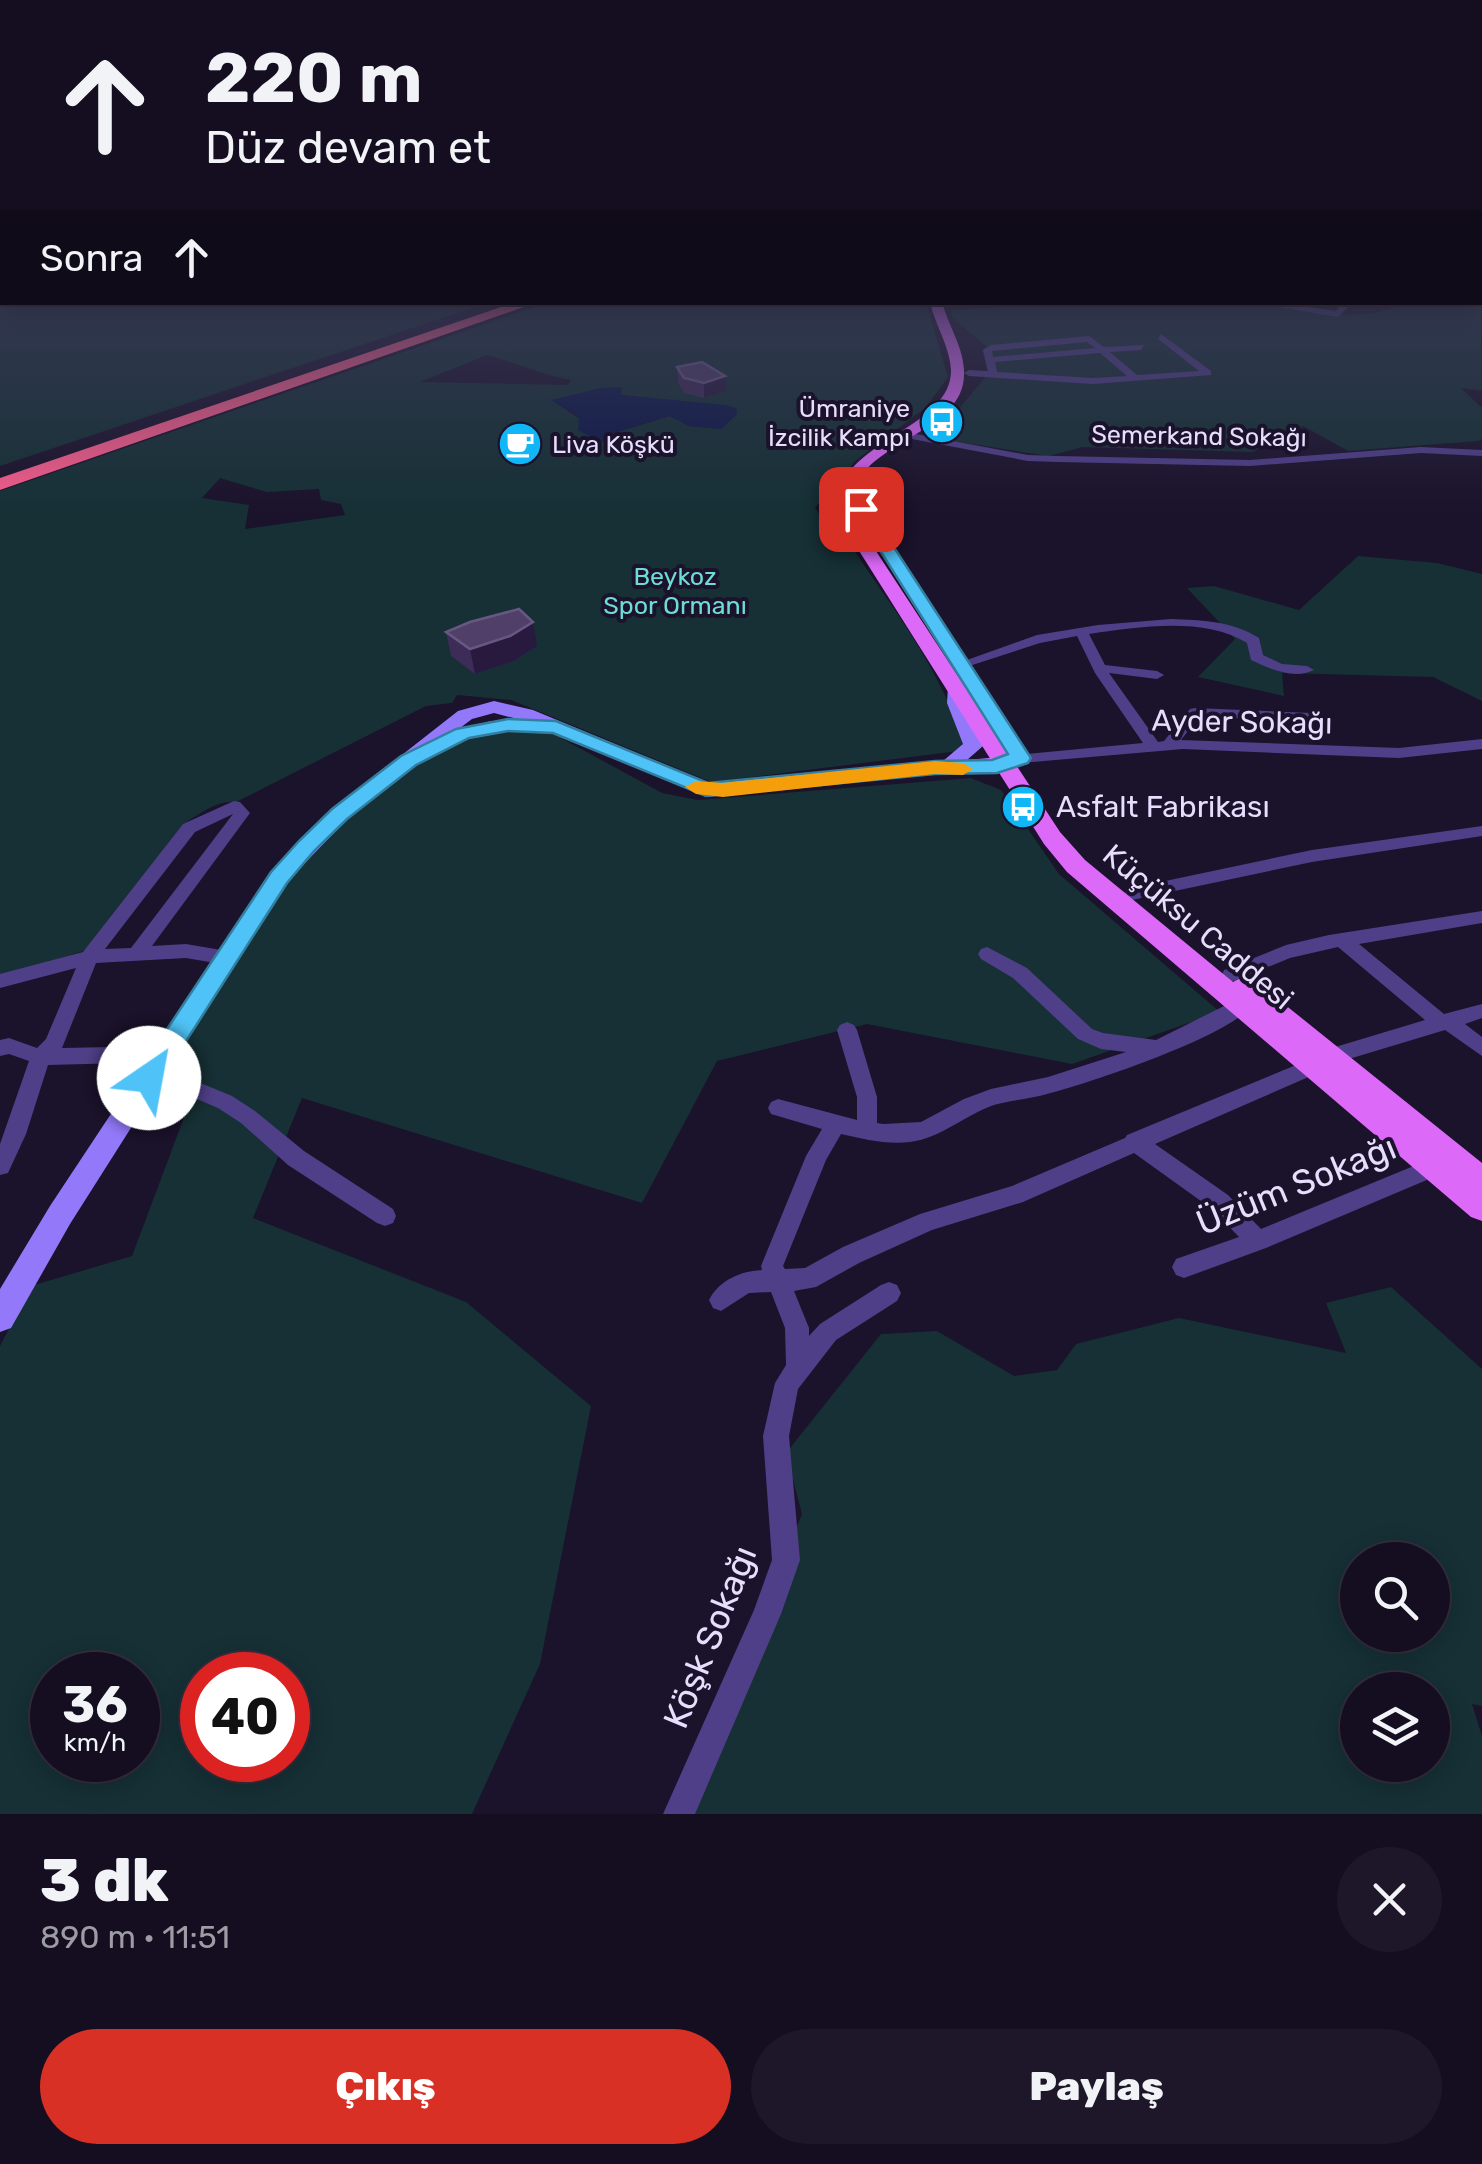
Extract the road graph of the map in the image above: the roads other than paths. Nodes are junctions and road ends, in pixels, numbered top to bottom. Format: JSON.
{"nodes":[{"id":1,"x":384,"y":344,"type":"edge"},
{"id":2,"x":409,"y":344,"type":"edge"},
{"id":3,"x":953,"y":344,"type":"edge"},
{"id":4,"x":957,"y":344,"type":"edge"},
{"id":5,"x":1028,"y":344,"type":"junction"},
{"id":6,"x":1032,"y":344,"type":"edge"},
{"id":7,"x":1094,"y":344,"type":"edge"},
{"id":8,"x":1169,"y":344,"type":"edge"},
{"id":9,"x":1141,"y":347,"type":"dead end"},
{"id":10,"x":1102,"y":350,"type":"junction"},
{"id":11,"x":1040,"y":356,"type":"junction"},
{"id":12,"x":988,"y":360,"type":"junction"},
{"id":13,"x":964,"y":372,"type":"junction"},
{"id":14,"x":993,"y":374,"type":"junction"},
{"id":15,"x":1134,"y":378,"type":"junction"},
{"id":16,"x":1063,"y":380,"type":"junction"},
{"id":17,"x":911,"y":436,"type":"junction"},
{"id":18,"x":1482,"y":453,"type":"edge"},
{"id":19,"x":0,"y":473,"type":"edge"},
{"id":20,"x":0,"y":484,"type":"edge"},
{"id":21,"x":929,"y":631,"type":"junction"},
{"id":22,"x":1081,"y":631,"type":"junction"},
{"id":23,"x":960,"y":665,"type":"junction"},
{"id":24,"x":1099,"y":668,"type":"junction"},
{"id":25,"x":1307,"y":670,"type":"dead end"},
{"id":26,"x":1157,"y":675,"type":"dead end"},
{"id":27,"x":957,"y":687,"type":"junction"},
{"id":28,"x":1311,"y":717,"type":"dead end"},
{"id":29,"x":1482,"y":744,"type":"edge"},
{"id":30,"x":1161,"y":746,"type":"junction"},
{"id":31,"x":1012,"y":759,"type":"junction"},
{"id":32,"x":949,"y":766,"type":"junction"},
{"id":33,"x":1022,"y":790,"type":"junction"},
{"id":34,"x":1482,"y":831,"type":"edge"},
{"id":35,"x":1132,"y":894,"type":"junction"},
{"id":36,"x":1482,"y":917,"type":"edge"},
{"id":37,"x":1342,"y":940,"type":"junction"},
{"id":38,"x":136,"y":954,"type":"junction"},
{"id":39,"x":987,"y":954,"type":"dead end"},
{"id":40,"x":89,"y":957,"type":"junction"},
{"id":41,"x":226,"y":958,"type":"junction"},
{"id":42,"x":1223,"y":980,"type":"junction"},
{"id":43,"x":0,"y":982,"type":"edge"},
{"id":44,"x":1248,"y":1001,"type":"junction"},
{"id":45,"x":1482,"y":1011,"type":"edge"},
{"id":46,"x":1444,"y":1022,"type":"junction"},
{"id":47,"x":846,"y":1030,"type":"dead end"},
{"id":48,"x":0,"y":1048,"type":"edge"},
{"id":49,"x":1156,"y":1048,"type":"junction"},
{"id":50,"x":1482,"y":1048,"type":"edge"},
{"id":51,"x":164,"y":1054,"type":"junction"},
{"id":52,"x":40,"y":1057,"type":"junction"},
{"id":53,"x":1321,"y":1061,"type":"junction"},
{"id":54,"x":149,"y":1078,"type":"junction"},
{"id":55,"x":778,"y":1108,"type":"dead end"},
{"id":56,"x":837,"y":1122,"type":"junction"},
{"id":57,"x":867,"y":1130,"type":"junction"},
{"id":58,"x":1134,"y":1141,"type":"junction"},
{"id":59,"x":0,"y":1166,"type":"edge"},
{"id":60,"x":1433,"y":1167,"type":"junction"},
{"id":61,"x":1482,"y":1182,"type":"edge"},
{"id":62,"x":1482,"y":1208,"type":"edge"},
{"id":63,"x":385,"y":1216,"type":"dead end"},
{"id":64,"x":1258,"y":1241,"type":"junction"},
{"id":65,"x":1184,"y":1267,"type":"dead end"},
{"id":66,"x":780,"y":1282,"type":"junction"},
{"id":67,"x":889,"y":1293,"type":"dead end"},
{"id":68,"x":721,"y":1300,"type":"dead end"},
{"id":69,"x":0,"y":1317,"type":"edge"},
{"id":70,"x":798,"y":1368,"type":"junction"},
{"id":71,"x":679,"y":1814,"type":"edge"}],
"edges":[{"from":1,"to":19,"type":"highway"},
{"from":2,"to":20,"type":"highway"},
{"from":3,"to":13,"type":"main road"},
{"from":4,"to":13,"type":"main road"},
{"from":5,"to":6,"type":"street"},
{"from":5,"to":11,"type":"street"},
{"from":5,"to":12,"type":"street"},
{"from":7,"to":10,"type":"street"},
{"from":8,"to":15,"type":"street"},
{"from":9,"to":10,"type":"street"},
{"from":10,"to":11,"type":"street"},
{"from":10,"to":15,"type":"street"},
{"from":11,"to":12,"type":"street"},
{"from":11,"to":16,"type":"street"},
{"from":12,"to":14,"type":"street"},
{"from":13,"to":14,"type":"street"},
{"from":13,"to":17,"type":"main road","name":"Küçüksu Caddesi"},
{"from":14,"to":16,"type":"street"},
{"from":15,"to":16,"type":"street"},
{"from":17,"to":18,"type":"street","name":"Semerkand Sokağı"},
{"from":17,"to":21,"type":"main road","name":"Küçüksu Caddesi"},
{"from":21,"to":23,"type":"main road","name":"Küçüksu Caddesi"},
{"from":21,"to":27,"type":"main road","name":"Küçüksu Caddesi"},
{"from":22,"to":23,"type":"street"},
{"from":22,"to":24,"type":"street"},
{"from":22,"to":25,"type":"street"},
{"from":23,"to":31,"type":"main road","name":"Küçüksu Caddesi"},
{"from":24,"to":26,"type":"street"},
{"from":24,"to":30,"type":"street"},
{"from":27,"to":31,"type":"main road","name":"Küçüksu Caddesi"},
{"from":27,"to":32,"type":"street"},
{"from":28,"to":30,"type":"street"},
{"from":29,"to":30,"type":"street","name":"Ayder Sokağı"},
{"from":30,"to":31,"type":"street","name":"Ayder Sokağı"},
{"from":31,"to":32,"type":"street"},
{"from":31,"to":33,"type":"main road","name":"Küçüksu Caddesi"},
{"from":31,"to":35,"type":"main road","name":"Küçüksu Caddesi"},
{"from":32,"to":33,"type":"street"},
{"from":32,"to":41,"type":"street"},
{"from":33,"to":42,"type":"main road","name":"Küçüksu Caddesi"},
{"from":34,"to":35,"type":"street"},
{"from":35,"to":42,"type":"main road","name":"Küçüksu Caddesi"},
{"from":36,"to":37,"type":"street"},
{"from":37,"to":42,"type":"street"},
{"from":37,"to":46,"type":"street"},
{"from":38,"to":40,"type":"street"},
{"from":38,"to":40,"type":"street"},
{"from":38,"to":41,"type":"street"},
{"from":39,"to":49,"type":"street"},
{"from":40,"to":43,"type":"street"},
{"from":40,"to":52,"type":"street"},
{"from":41,"to":51,"type":"street"},
{"from":42,"to":44,"type":"main road","name":"Küçüksu Caddesi"},
{"from":44,"to":49,"type":"street"},
{"from":44,"to":53,"type":"main road","name":"Küçüksu Caddesi"},
{"from":45,"to":46,"type":"street"},
{"from":46,"to":50,"type":"street"},
{"from":46,"to":53,"type":"street"},
{"from":47,"to":57,"type":"street"},
{"from":48,"to":52,"type":"street"},
{"from":49,"to":57,"type":"street"},
{"from":51,"to":52,"type":"street"},
{"from":51,"to":54,"type":"street"},
{"from":52,"to":59,"type":"street"},
{"from":53,"to":58,"type":"street"},
{"from":53,"to":60,"type":"main road","name":"Küçüksu Caddesi"},
{"from":53,"to":61,"type":"main road","name":"Küçüksu Caddesi"},
{"from":54,"to":63,"type":"street"},
{"from":54,"to":69,"type":"street"},
{"from":55,"to":56,"type":"street"},
{"from":56,"to":57,"type":"street"},
{"from":56,"to":66,"type":"street"},
{"from":58,"to":64,"type":"street"},
{"from":58,"to":66,"type":"street"},
{"from":60,"to":62,"type":"main road","name":"Küçüksu Caddesi"},
{"from":60,"to":64,"type":"street","name":"Üzüm Sokağı"},
{"from":64,"to":65,"type":"street","name":"Üzüm Sokağı"},
{"from":66,"to":68,"type":"street"},
{"from":66,"to":70,"type":"street"},
{"from":67,"to":70,"type":"street","name":"Köşk Sokağı"},
{"from":70,"to":71,"type":"street","name":"Köşk Sokağı"}]}
